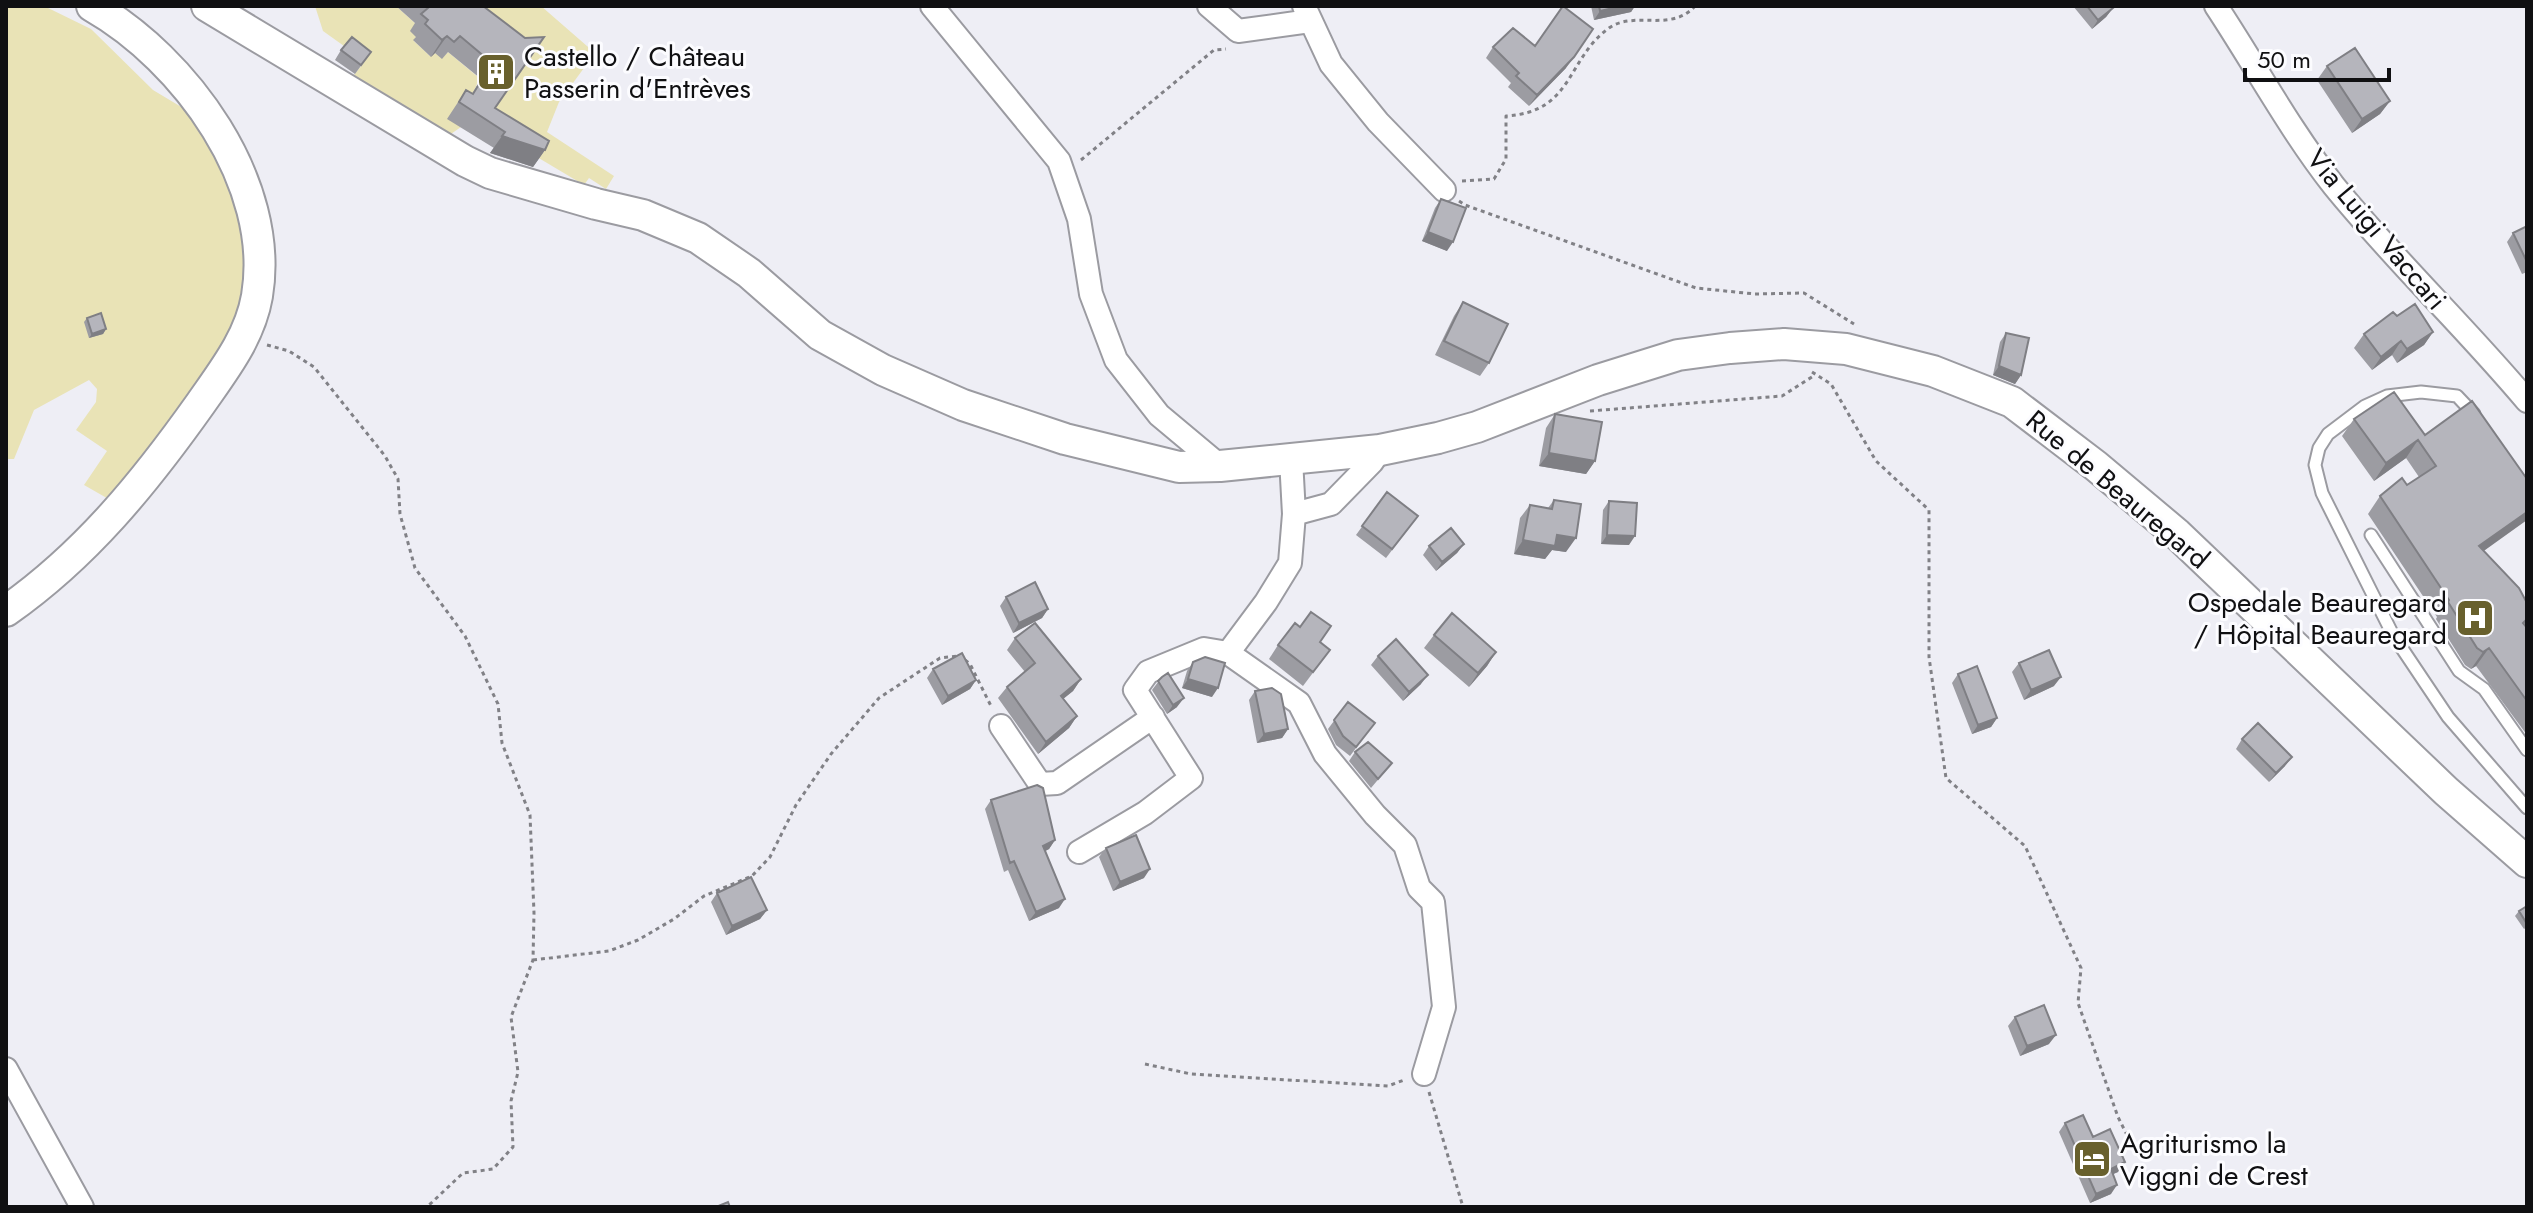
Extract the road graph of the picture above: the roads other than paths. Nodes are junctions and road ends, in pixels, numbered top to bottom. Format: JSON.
{"nodes":[{"id":1,"x":207,"y":6,"type":"edge"},
{"id":2,"x":932,"y":6,"type":"edge"},
{"id":3,"x":1209,"y":6,"type":"edge"},
{"id":4,"x":2216,"y":6,"type":"edge"},
{"id":5,"x":106,"y":11,"type":"edge"},
{"id":6,"x":1307,"y":13,"type":"edge"},
{"id":7,"x":1444,"y":190,"type":"road end"},
{"id":8,"x":2527,"y":401,"type":"edge"},
{"id":9,"x":2482,"y":425,"type":"edge"},
{"id":10,"x":1380,"y":450,"type":"junction"},
{"id":11,"x":1291,"y":459,"type":"junction"},
{"id":12,"x":1220,"y":466,"type":"junction"},
{"id":13,"x":1294,"y":514,"type":"junction"},
{"id":14,"x":2371,"y":535,"type":"dead end"},
{"id":15,"x":6,"y":611,"type":"edge"},
{"id":16,"x":1228,"y":653,"type":"junction"},
{"id":17,"x":1153,"y":717,"type":"junction"},
{"id":18,"x":1001,"y":726,"type":"road end"},
{"id":19,"x":2527,"y":750,"type":"edge"},
{"id":20,"x":2527,"y":808,"type":"edge"},
{"id":21,"x":1079,"y":852,"type":"dead end"},
{"id":22,"x":2527,"y":862,"type":"edge"},
{"id":23,"x":6,"y":1069,"type":"edge"},
{"id":24,"x":1424,"y":1074,"type":"road end"},
{"id":25,"x":82,"y":1207,"type":"edge"}],
"edges":[{"from":1,"to":12,"type":"street","name":"Rue de Beauregard"},
{"from":2,"to":12,"type":"street"},
{"from":3,"to":6,"type":"street"},
{"from":4,"to":8,"type":"street","name":"Via Luigi Vaccari"},
{"from":5,"to":15,"type":"street"},
{"from":6,"to":7,"type":"street"},
{"from":9,"to":20,"type":"lane"},
{"from":10,"to":11,"type":"street","name":"Rue de Beauregard"},
{"from":10,"to":13,"type":"street"},
{"from":10,"to":22,"type":"street","name":"Rue de Beauregard"},
{"from":11,"to":12,"type":"street","name":"Rue de Beauregard"},
{"from":11,"to":13,"type":"street"},
{"from":13,"to":16,"type":"street"},
{"from":14,"to":19,"type":"lane"},
{"from":16,"to":17,"type":"street"},
{"from":16,"to":24,"type":"street"},
{"from":17,"to":18,"type":"street"},
{"from":17,"to":21,"type":"street"},
{"from":23,"to":25,"type":"street"}]}
